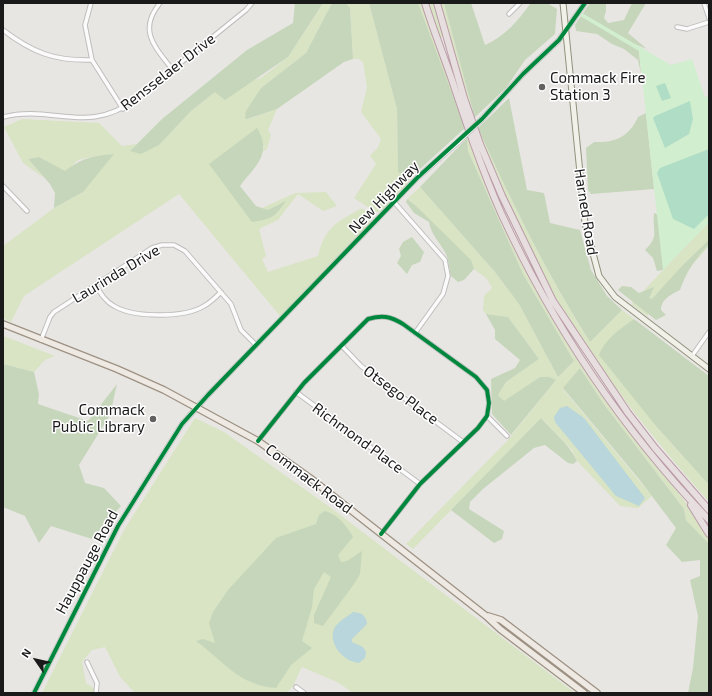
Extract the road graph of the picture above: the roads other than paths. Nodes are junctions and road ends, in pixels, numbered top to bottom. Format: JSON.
{"nodes":[{"id":1,"x":91,"y":3,"type":"edge"},
{"id":2,"x":160,"y":3,"type":"edge"},
{"id":3,"x":252,"y":3,"type":"edge"},
{"id":4,"x":425,"y":3,"type":"edge"},
{"id":5,"x":437,"y":3,"type":"edge"},
{"id":6,"x":520,"y":3,"type":"edge"},
{"id":7,"x":563,"y":3,"type":"edge"},
{"id":8,"x":585,"y":3,"type":"edge"},
{"id":9,"x":704,"y":3,"type":"edge"},
{"id":10,"x":508,"y":14,"type":"dead end"},
{"id":11,"x":709,"y":18,"type":"edge"},
{"id":12,"x":709,"y":22,"type":"edge"},
{"id":13,"x":677,"y":27,"type":"dead end"},
{"id":14,"x":3,"y":30,"type":"edge"},
{"id":15,"x":567,"y":30,"type":"junction"},
{"id":16,"x":92,"y":60,"type":"junction"},
{"id":17,"x":172,"y":69,"type":"junction"},
{"id":18,"x":123,"y":109,"type":"junction"},
{"id":19,"x":3,"y":117,"type":"edge"},
{"id":20,"x":3,"y":186,"type":"edge"},
{"id":21,"x":395,"y":203,"type":"junction"},
{"id":22,"x":27,"y":211,"type":"dead end"},
{"id":23,"x":96,"y":286,"type":"junction"},
{"id":24,"x":221,"y":292,"type":"junction"},
{"id":25,"x":3,"y":324,"type":"edge"},
{"id":26,"x":709,"y":332,"type":"edge"},
{"id":27,"x":415,"y":333,"type":"junction"},
{"id":28,"x":41,"y":340,"type":"junction"},
{"id":29,"x":256,"y":345,"type":"junction"},
{"id":30,"x":342,"y":346,"type":"junction"},
{"id":31,"x":692,"y":356,"type":"junction"},
{"id":32,"x":709,"y":369,"type":"edge"},
{"id":33,"x":296,"y":392,"type":"junction"},
{"id":34,"x":197,"y":406,"type":"junction"},
{"id":35,"x":487,"y":416,"type":"junction"},
{"id":36,"x":507,"y":436,"type":"dead end"},
{"id":37,"x":258,"y":441,"type":"junction"},
{"id":38,"x":463,"y":442,"type":"junction"},
{"id":39,"x":684,"y":483,"type":"junction"},
{"id":40,"x":420,"y":484,"type":"junction"},
{"id":41,"x":679,"y":487,"type":"junction"},
{"id":42,"x":709,"y":505,"type":"edge"},
{"id":43,"x":709,"y":510,"type":"edge"},
{"id":44,"x":709,"y":520,"type":"edge"},
{"id":45,"x":381,"y":534,"type":"junction"},
{"id":46,"x":709,"y":534,"type":"edge"},
{"id":47,"x":486,"y":616,"type":"junction"},
{"id":48,"x":87,"y":662,"type":"dead end"},
{"id":49,"x":296,"y":687,"type":"dead end"},
{"id":50,"x":34,"y":693,"type":"edge"},
{"id":51,"x":96,"y":693,"type":"edge"},
{"id":52,"x":304,"y":693,"type":"edge"},
{"id":53,"x":584,"y":693,"type":"edge"},
{"id":54,"x":597,"y":693,"type":"edge"}],
"edges":[{"from":1,"to":16,"type":"street"},
{"from":2,"to":17,"type":"street"},
{"from":3,"to":17,"type":"street","name":"Rensselaer Drive"},
{"from":4,"to":41,"type":"highway"},
{"from":5,"to":39,"type":"highway"},
{"from":6,"to":10,"type":"street"},
{"from":7,"to":15,"type":"main road","name":"Harned Road"},
{"from":8,"to":15,"type":"street","name":"New Highway"},
{"from":9,"to":11,"type":"street"},
{"from":12,"to":13,"type":"street"},
{"from":14,"to":16,"type":"street"},
{"from":15,"to":21,"type":"street","name":"New Highway","bridge":true},
{"from":15,"to":31,"type":"main road","name":"Harned Road"},
{"from":16,"to":18,"type":"street"},
{"from":17,"to":18,"type":"street","name":"Rensselaer Drive"},
{"from":18,"to":19,"type":"street","name":"Rensselaer Drive"},
{"from":20,"to":22,"type":"street"},
{"from":21,"to":27,"type":"street"},
{"from":21,"to":29,"type":"street","name":"New Highway"},
{"from":23,"to":24,"type":"street"},
{"from":23,"to":24,"type":"street","name":"Laurinda Drive"},
{"from":23,"to":28,"type":"street","name":"Laurinda Drive"},
{"from":24,"to":29,"type":"street","name":"Laurinda Drive"},
{"from":25,"to":28,"type":"main road","name":"Commack Road"},
{"from":26,"to":31,"type":"street"},
{"from":27,"to":30,"type":"street"},
{"from":27,"to":35,"type":"street"},
{"from":28,"to":34,"type":"main road","name":"Commack Road"},
{"from":29,"to":34,"type":"street","name":"New Highway"},
{"from":30,"to":33,"type":"street"},
{"from":30,"to":38,"type":"street","name":"Otsego Place"},
{"from":31,"to":32,"type":"main road","name":"Harned Road"},
{"from":33,"to":37,"type":"street"},
{"from":33,"to":40,"type":"street","name":"Richmond Place"},
{"from":34,"to":37,"type":"main road","name":"Commack Road"},
{"from":34,"to":50,"type":"street","name":"Hauppauge Road"},
{"from":35,"to":36,"type":"street"},
{"from":35,"to":38,"type":"street"},
{"from":37,"to":45,"type":"main road","name":"Commack Road"},
{"from":38,"to":40,"type":"street"},
{"from":39,"to":42,"type":"highway"},
{"from":39,"to":43,"type":"highway"},
{"from":40,"to":45,"type":"street"},
{"from":41,"to":44,"type":"highway"},
{"from":41,"to":46,"type":"highway"},
{"from":45,"to":47,"type":"main road","name":"Commack Road"},
{"from":47,"to":53,"type":"main road","name":"Commack Road"},
{"from":47,"to":54,"type":"main road","name":"Commack Road"},
{"from":48,"to":51,"type":"street"},
{"from":49,"to":52,"type":"street"}]}
